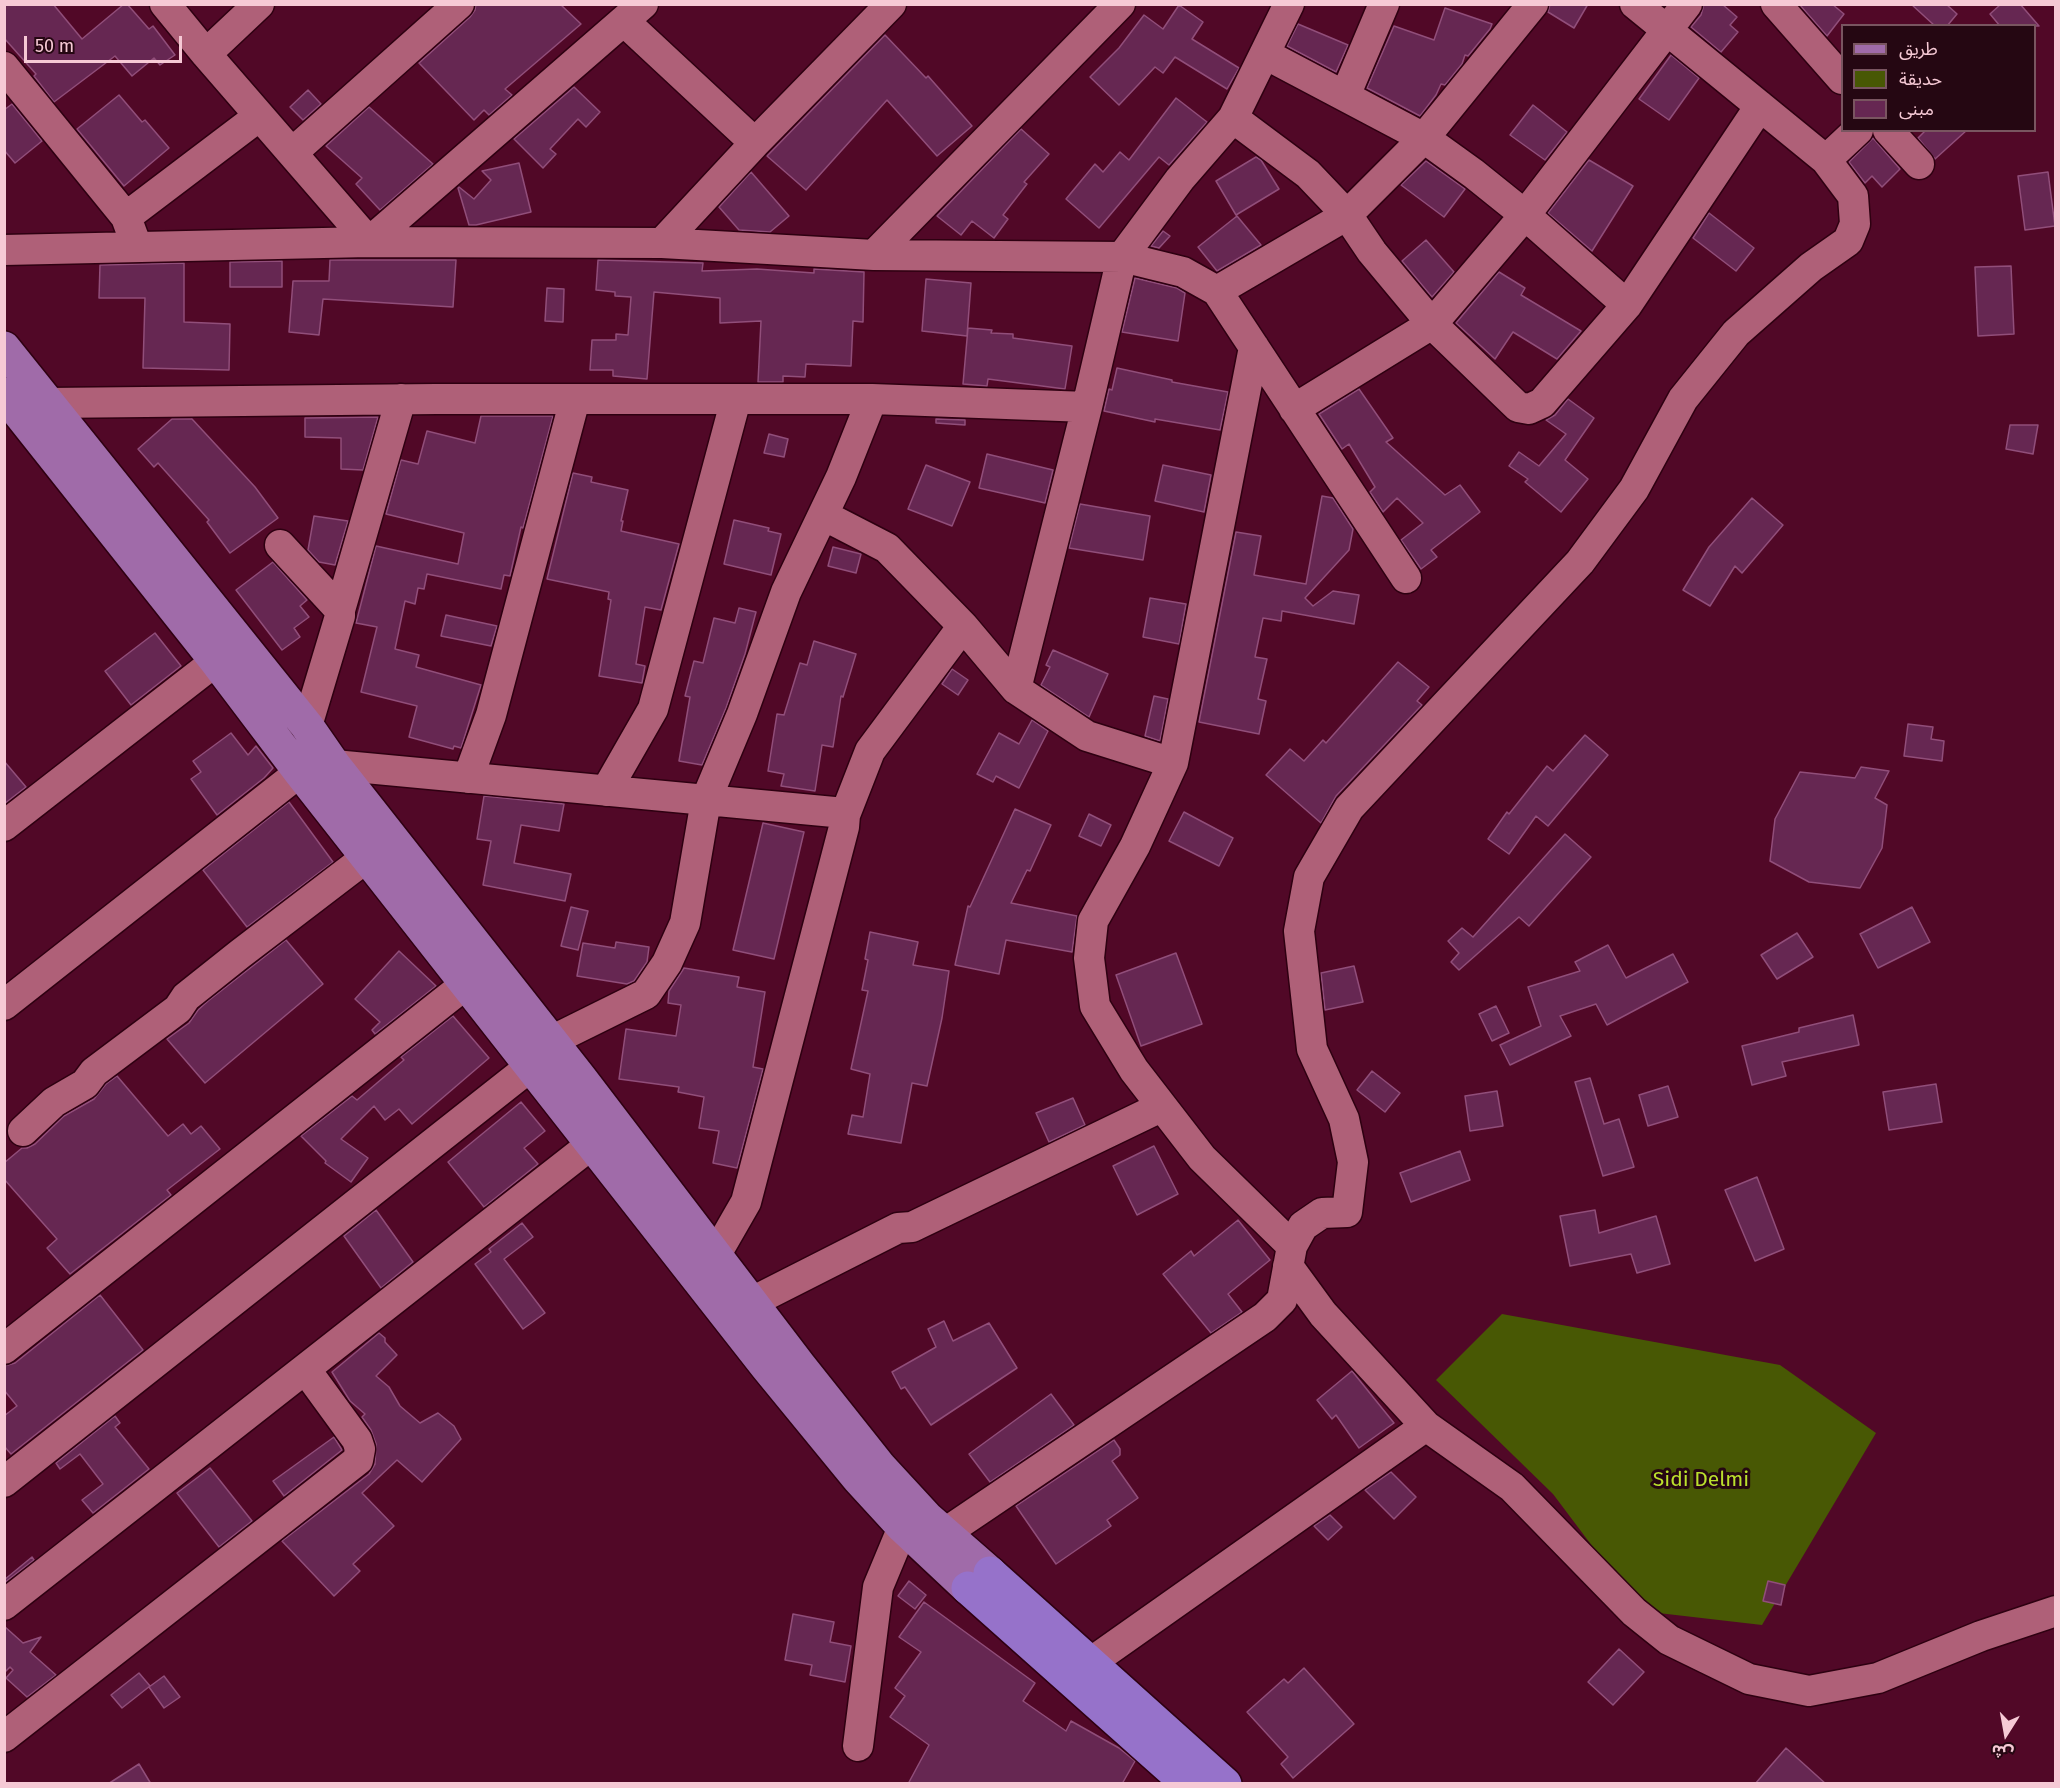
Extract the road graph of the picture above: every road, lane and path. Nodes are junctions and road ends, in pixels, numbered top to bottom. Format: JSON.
{"nodes":[{"id":1,"x":165,"y":4,"type":"edge"},
{"id":2,"x":260,"y":4,"type":"edge"},
{"id":3,"x":459,"y":4,"type":"edge"},
{"id":4,"x":891,"y":4,"type":"edge"},
{"id":5,"x":1120,"y":4,"type":"edge"},
{"id":6,"x":1289,"y":4,"type":"edge"},
{"id":7,"x":1384,"y":4,"type":"edge"},
{"id":8,"x":1533,"y":4,"type":"edge"},
{"id":9,"x":1635,"y":4,"type":"edge"},
{"id":10,"x":1687,"y":4,"type":"edge"},
{"id":11,"x":1776,"y":4,"type":"edge"},
{"id":12,"x":637,"y":9,"type":"edge"},
{"id":13,"x":1666,"y":32,"type":"junction"},
{"id":14,"x":206,"y":54,"type":"junction"},
{"id":15,"x":1265,"y":54,"type":"junction"},
{"id":16,"x":4,"y":67,"type":"edge"},
{"id":17,"x":1841,"y":78,"type":"edge"},
{"id":18,"x":1345,"y":96,"type":"junction"},
{"id":19,"x":1760,"y":106,"type":"junction"},
{"id":20,"x":260,"y":117,"type":"junction"},
{"id":21,"x":1233,"y":118,"type":"junction"},
{"id":22,"x":1856,"y":132,"type":"edge"},
{"id":23,"x":1890,"y":132,"type":"edge"},
{"id":24,"x":1424,"y":138,"type":"junction"},
{"id":25,"x":755,"y":143,"type":"junction"},
{"id":26,"x":292,"y":153,"type":"junction"},
{"id":27,"x":1826,"y":160,"type":"junction"},
{"id":28,"x":1918,"y":164,"type":"dead end"},
{"id":29,"x":1347,"y":215,"type":"junction"},
{"id":30,"x":1525,"y":215,"type":"junction"},
{"id":31,"x":126,"y":217,"type":"junction"},
{"id":32,"x":369,"y":243,"type":"junction"},
{"id":33,"x":663,"y":243,"type":"junction"},
{"id":34,"x":137,"y":247,"type":"junction"},
{"id":35,"x":4,"y":250,"type":"edge"},
{"id":36,"x":874,"y":255,"type":"junction"},
{"id":37,"x":1122,"y":257,"type":"junction"},
{"id":38,"x":1216,"y":291,"type":"junction"},
{"id":39,"x":1627,"y":304,"type":"junction"},
{"id":40,"x":1432,"y":324,"type":"junction"},
{"id":41,"x":1254,"y":347,"type":"junction"},
{"id":42,"x":4,"y":348,"type":"edge"},
{"id":43,"x":4,"y":394,"type":"edge"},
{"id":44,"x":400,"y":399,"type":"junction"},
{"id":45,"x":575,"y":399,"type":"junction"},
{"id":46,"x":736,"y":399,"type":"junction"},
{"id":47,"x":872,"y":399,"type":"junction"},
{"id":48,"x":48,"y":403,"type":"junction"},
{"id":49,"x":1087,"y":407,"type":"junction"},
{"id":50,"x":1294,"y":409,"type":"junction"},
{"id":51,"x":823,"y":515,"type":"junction"},
{"id":52,"x":280,"y":545,"type":"dead end"},
{"id":53,"x":1406,"y":578,"type":"dead end"},
{"id":54,"x":340,"y":610,"type":"junction"},
{"id":55,"x":963,"y":626,"type":"junction"},
{"id":56,"x":216,"y":662,"type":"junction"},
{"id":57,"x":1016,"y":689,"type":"junction"},
{"id":58,"x":307,"y":726,"type":"junction"},
{"id":59,"x":1173,"y":764,"type":"junction"},
{"id":60,"x":334,"y":765,"type":"junction"},
{"id":61,"x":300,"y":772,"type":"junction"},
{"id":62,"x":468,"y":778,"type":"junction"},
{"id":63,"x":606,"y":791,"type":"junction"},
{"id":64,"x":706,"y":800,"type":"junction"},
{"id":65,"x":845,"y":815,"type":"junction"},
{"id":66,"x":4,"y":826,"type":"edge"},
{"id":67,"x":367,"y":857,"type":"junction"},
{"id":68,"x":466,"y":984,"type":"junction"},
{"id":69,"x":4,"y":1005,"type":"edge"},
{"id":70,"x":551,"y":1041,"type":"junction"},
{"id":71,"x":531,"y":1066,"type":"junction"},
{"id":72,"x":1161,"y":1107,"type":"junction"},
{"id":73,"x":23,"y":1131,"type":"dead end"},
{"id":74,"x":592,"y":1144,"type":"junction"},
{"id":75,"x":715,"y":1256,"type":"junction"},
{"id":76,"x":1290,"y":1256,"type":"junction"},
{"id":77,"x":752,"y":1302,"type":"junction"},
{"id":78,"x":4,"y":1349,"type":"edge"},
{"id":79,"x":306,"y":1370,"type":"junction"},
{"id":80,"x":1426,"y":1426,"type":"junction"},
{"id":81,"x":4,"y":1482,"type":"edge"},
{"id":82,"x":903,"y":1527,"type":"junction"},
{"id":83,"x":945,"y":1533,"type":"junction"},
{"id":84,"x":979,"y":1581,"type":"junction"},
{"id":85,"x":4,"y":1605,"type":"edge"},
{"id":86,"x":2055,"y":1611,"type":"edge"},
{"id":87,"x":1090,"y":1663,"type":"junction"},
{"id":88,"x":4,"y":1737,"type":"edge"},
{"id":89,"x":858,"y":1746,"type":"dead end"},
{"id":90,"x":1188,"y":1784,"type":"edge"},
{"id":91,"x":1225,"y":1784,"type":"edge"}],
"edges":[{"from":1,"to":14,"type":"street"},
{"from":2,"to":14,"type":"street"},
{"from":3,"to":26,"type":"street"},
{"from":4,"to":25,"type":"street"},
{"from":5,"to":36,"type":"street"},
{"from":6,"to":15,"type":"street"},
{"from":7,"to":18,"type":"street"},
{"from":8,"to":24,"type":"street"},
{"from":9,"to":13,"type":"street"},
{"from":10,"to":13,"type":"street"},
{"from":11,"to":17,"type":"street"},
{"from":12,"to":25,"type":"street"},
{"from":12,"to":32,"type":"street"},
{"from":13,"to":19,"type":"street"},
{"from":13,"to":30,"type":"street"},
{"from":14,"to":20,"type":"street"},
{"from":15,"to":18,"type":"street"},
{"from":15,"to":21,"type":"street"},
{"from":16,"to":31,"type":"street"},
{"from":18,"to":24,"type":"street"},
{"from":19,"to":27,"type":"street"},
{"from":19,"to":39,"type":"street"},
{"from":20,"to":26,"type":"street"},
{"from":20,"to":31,"type":"street"},
{"from":21,"to":29,"type":"street"},
{"from":21,"to":37,"type":"street"},
{"from":22,"to":27,"type":"street"},
{"from":23,"to":28,"type":"street"},
{"from":24,"to":29,"type":"street"},
{"from":24,"to":30,"type":"street"},
{"from":25,"to":33,"type":"street"},
{"from":26,"to":32,"type":"street"},
{"from":27,"to":76,"type":"street"},
{"from":29,"to":38,"type":"street"},
{"from":29,"to":40,"type":"street"},
{"from":30,"to":39,"type":"street"},
{"from":30,"to":40,"type":"street"},
{"from":31,"to":34,"type":"street"},
{"from":32,"to":33,"type":"street"},
{"from":32,"to":34,"type":"street"},
{"from":33,"to":36,"type":"street"},
{"from":34,"to":35,"type":"street"},
{"from":36,"to":37,"type":"street"},
{"from":37,"to":38,"type":"street"},
{"from":37,"to":49,"type":"street"},
{"from":38,"to":41,"type":"street"},
{"from":39,"to":40,"type":"street"},
{"from":40,"to":50,"type":"street"},
{"from":41,"to":50,"type":"street"},
{"from":41,"to":59,"type":"street"},
{"from":42,"to":48,"type":"main road"},
{"from":43,"to":56,"type":"main road"},
{"from":44,"to":45,"type":"street"},
{"from":44,"to":48,"type":"street"},
{"from":44,"to":54,"type":"street"},
{"from":45,"to":46,"type":"street"},
{"from":45,"to":62,"type":"street"},
{"from":46,"to":47,"type":"street"},
{"from":46,"to":63,"type":"street"},
{"from":47,"to":49,"type":"street"},
{"from":47,"to":51,"type":"street"},
{"from":48,"to":58,"type":"main road"},
{"from":49,"to":57,"type":"street"},
{"from":50,"to":53,"type":"street"},
{"from":51,"to":55,"type":"street"},
{"from":51,"to":64,"type":"street"},
{"from":52,"to":54,"type":"street"},
{"from":54,"to":58,"type":"street"},
{"from":55,"to":57,"type":"street"},
{"from":55,"to":65,"type":"street"},
{"from":56,"to":61,"type":"main road"},
{"from":56,"to":66,"type":"street"},
{"from":57,"to":59,"type":"street"},
{"from":58,"to":60,"type":"main road"},
{"from":59,"to":72,"type":"street"},
{"from":60,"to":61,"type":"street"},
{"from":60,"to":62,"type":"street"},
{"from":60,"to":70,"type":"main road"},
{"from":61,"to":67,"type":"main road"},
{"from":61,"to":69,"type":"street"},
{"from":62,"to":63,"type":"street"},
{"from":63,"to":64,"type":"street"},
{"from":64,"to":65,"type":"street"},
{"from":64,"to":70,"type":"street"},
{"from":65,"to":75,"type":"street"},
{"from":67,"to":68,"type":"main road"},
{"from":67,"to":73,"type":"street"},
{"from":68,"to":71,"type":"main road"},
{"from":68,"to":78,"type":"street"},
{"from":70,"to":75,"type":"main road"},
{"from":71,"to":74,"type":"main road"},
{"from":71,"to":81,"type":"street"},
{"from":72,"to":76,"type":"street"},
{"from":72,"to":77,"type":"street"},
{"from":74,"to":79,"type":"street"},
{"from":74,"to":82,"type":"main road"},
{"from":75,"to":77,"type":"main road"},
{"from":76,"to":80,"type":"street"},
{"from":76,"to":83,"type":"street"},
{"from":77,"to":83,"type":"main road"},
{"from":79,"to":85,"type":"street"},
{"from":79,"to":88,"type":"street"},
{"from":80,"to":86,"type":"street"},
{"from":80,"to":87,"type":"street"},
{"from":82,"to":84,"type":"main road"},
{"from":82,"to":89,"type":"street"},
{"from":83,"to":84,"type":"main road"},
{"from":84,"to":87,"type":"highway"},
{"from":84,"to":90,"type":"highway"},
{"from":87,"to":91,"type":"highway"}]}
